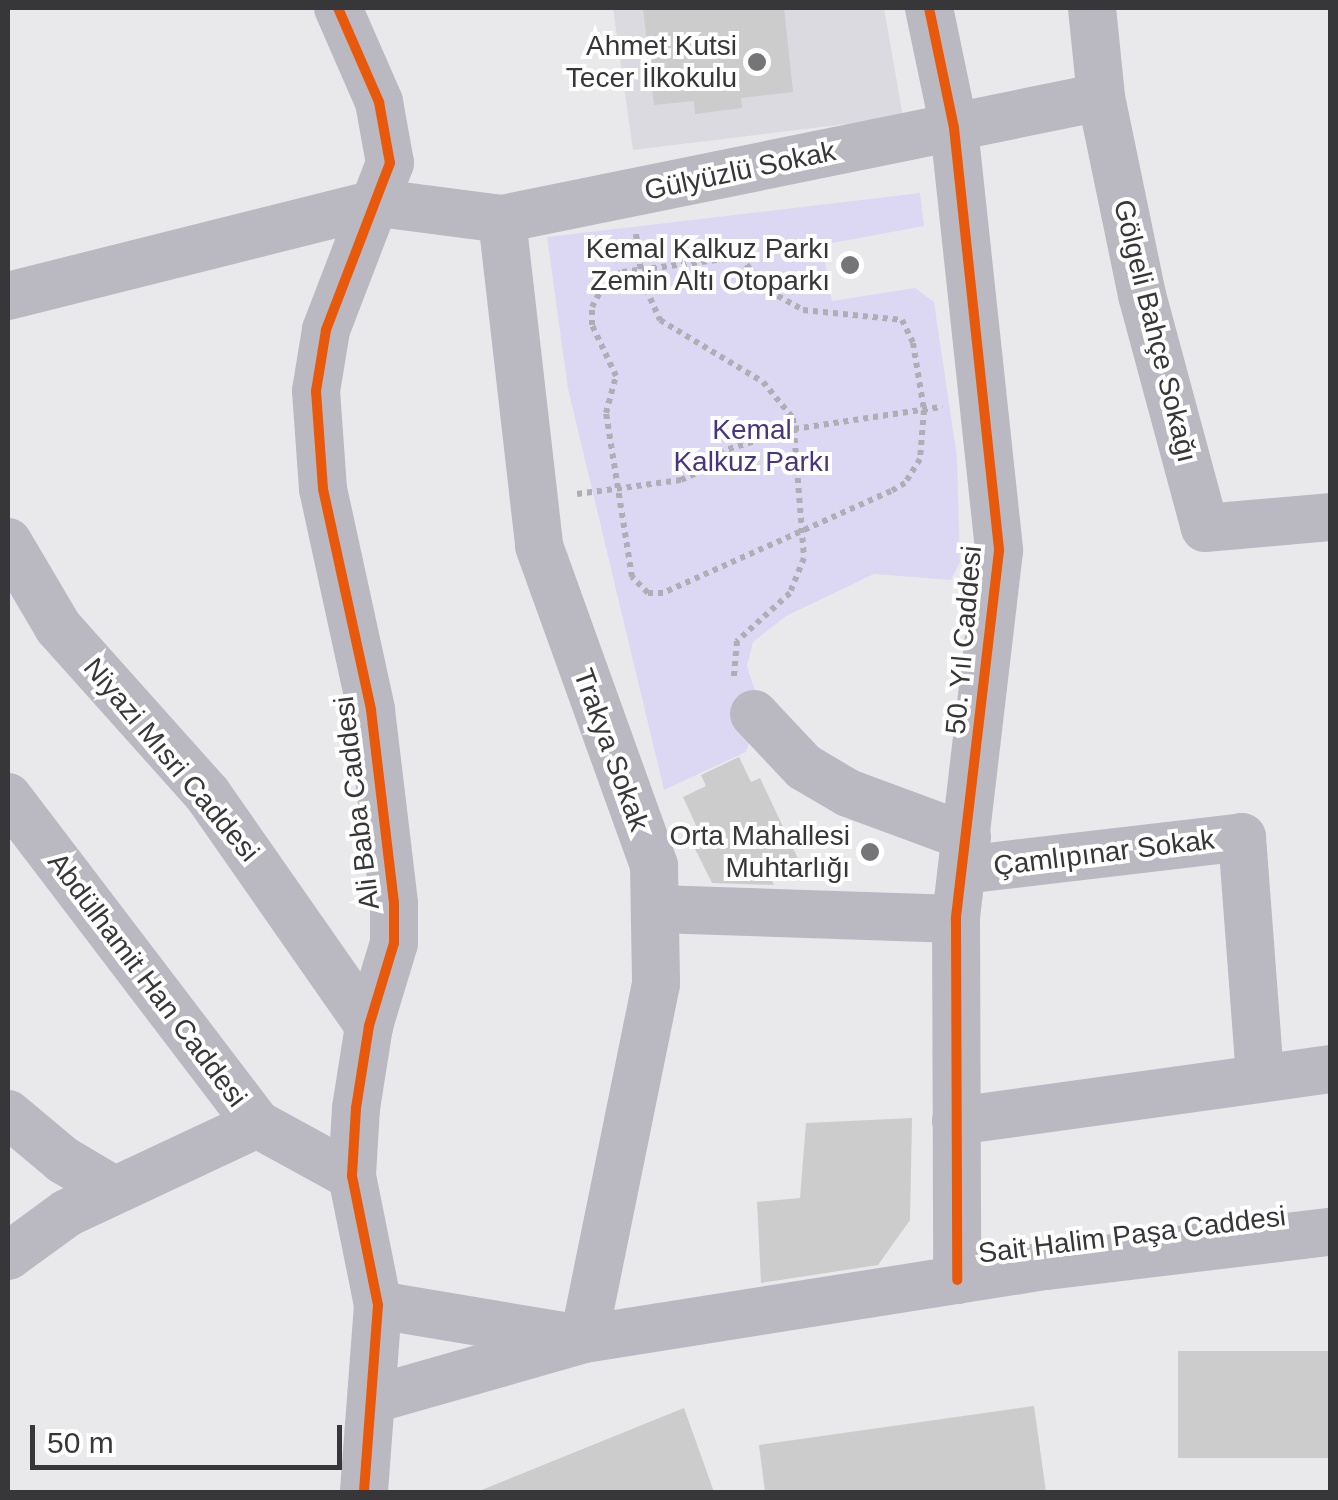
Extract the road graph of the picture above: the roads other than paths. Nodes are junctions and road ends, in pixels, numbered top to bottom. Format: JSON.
{"nodes":[{"id":1,"x":338,"y":8,"type":"edge"},
{"id":2,"x":928,"y":8,"type":"edge"},
{"id":3,"x":1092,"y":8,"type":"edge"},
{"id":4,"x":1101,"y":98,"type":"junction"},
{"id":5,"x":954,"y":128,"type":"junction"},
{"id":6,"x":378,"y":203,"type":"junction"},
{"id":7,"x":502,"y":220,"type":"junction"},
{"id":8,"x":8,"y":296,"type":"edge"},
{"id":9,"x":1330,"y":517,"type":"edge"},
{"id":10,"x":8,"y":542,"type":"edge"},
{"id":11,"x":754,"y":714,"type":"road end"},
{"id":12,"x":8,"y":797,"type":"edge"},
{"id":13,"x":965,"y":854,"type":"junction"},
{"id":14,"x":656,"y":909,"type":"junction"},
{"id":15,"x":956,"y":919,"type":"junction"},
{"id":16,"x":369,"y":1026,"type":"junction"},
{"id":17,"x":1330,"y":1069,"type":"edge"},
{"id":18,"x":1260,"y":1078,"type":"junction"},
{"id":19,"x":8,"y":1114,"type":"edge"},
{"id":20,"x":956,"y":1122,"type":"junction"},
{"id":21,"x":257,"y":1124,"type":"junction"},
{"id":22,"x":352,"y":1176,"type":"junction"},
{"id":23,"x":112,"y":1189,"type":"junction"},
{"id":24,"x":1330,"y":1232,"type":"edge"},
{"id":25,"x":8,"y":1256,"type":"edge"},
{"id":26,"x":957,"y":1280,"type":"junction"},
{"id":27,"x":378,"y":1304,"type":"junction"},
{"id":28,"x":584,"y":1340,"type":"junction"},
{"id":29,"x":374,"y":1399,"type":"junction"},
{"id":30,"x":364,"y":1492,"type":"edge"}],
"edges":[{"from":1,"to":6,"type":"street","name":"Ali Baba Caddesi"},
{"from":2,"to":5,"type":"street","name":"50. Yıl Caddesi"},
{"from":3,"to":4,"type":"street","name":"Gölgeli Bahçe Sokağı"},
{"from":4,"to":5,"type":"street","name":"Gülyüzlü Sokak"},
{"from":4,"to":9,"type":"street","name":"Gölgeli Bahçe Sokağı"},
{"from":5,"to":7,"type":"street","name":"Gülyüzlü Sokak"},
{"from":5,"to":13,"type":"street","name":"50. Yıl Caddesi"},
{"from":6,"to":7,"type":"street","name":"Gülyüzlü Sokak"},
{"from":6,"to":8,"type":"street"},
{"from":6,"to":16,"type":"street","name":"Ali Baba Caddesi"},
{"from":7,"to":14,"type":"street","name":"Trakya Sokak"},
{"from":10,"to":16,"type":"street","name":"Niyazi Mısri Caddesi"},
{"from":11,"to":13,"type":"street"},
{"from":12,"to":21,"type":"street","name":"Abdülhamit Han Caddesi"},
{"from":13,"to":15,"type":"street","name":"50. Yıl Caddesi"},
{"from":13,"to":18,"type":"street","name":"Çamlıpınar Sokak"},
{"from":14,"to":15,"type":"street"},
{"from":14,"to":28,"type":"street","name":"Trakya Sokak"},
{"from":15,"to":20,"type":"street","name":"50. Yıl Caddesi"},
{"from":16,"to":22,"type":"street","name":"Ali Baba Caddesi"},
{"from":17,"to":18,"type":"street"},
{"from":18,"to":20,"type":"street"},
{"from":19,"to":23,"type":"street"},
{"from":20,"to":26,"type":"street","name":"50. Yıl Caddesi"},
{"from":21,"to":22,"type":"street","name":"Abdülhamit Han Caddesi"},
{"from":21,"to":23,"type":"street"},
{"from":22,"to":27,"type":"street","name":"Ali Baba Caddesi"},
{"from":23,"to":25,"type":"street"},
{"from":24,"to":26,"type":"street","name":"Sait Halim Paşa Caddesi"},
{"from":26,"to":28,"type":"street","name":"Sait Halim Paşa Caddesi"},
{"from":27,"to":28,"type":"street"},
{"from":27,"to":29,"type":"street","name":"Ali Baba Caddesi"},
{"from":28,"to":29,"type":"street"},
{"from":29,"to":30,"type":"street","name":"Ali Baba Caddesi"}]}
